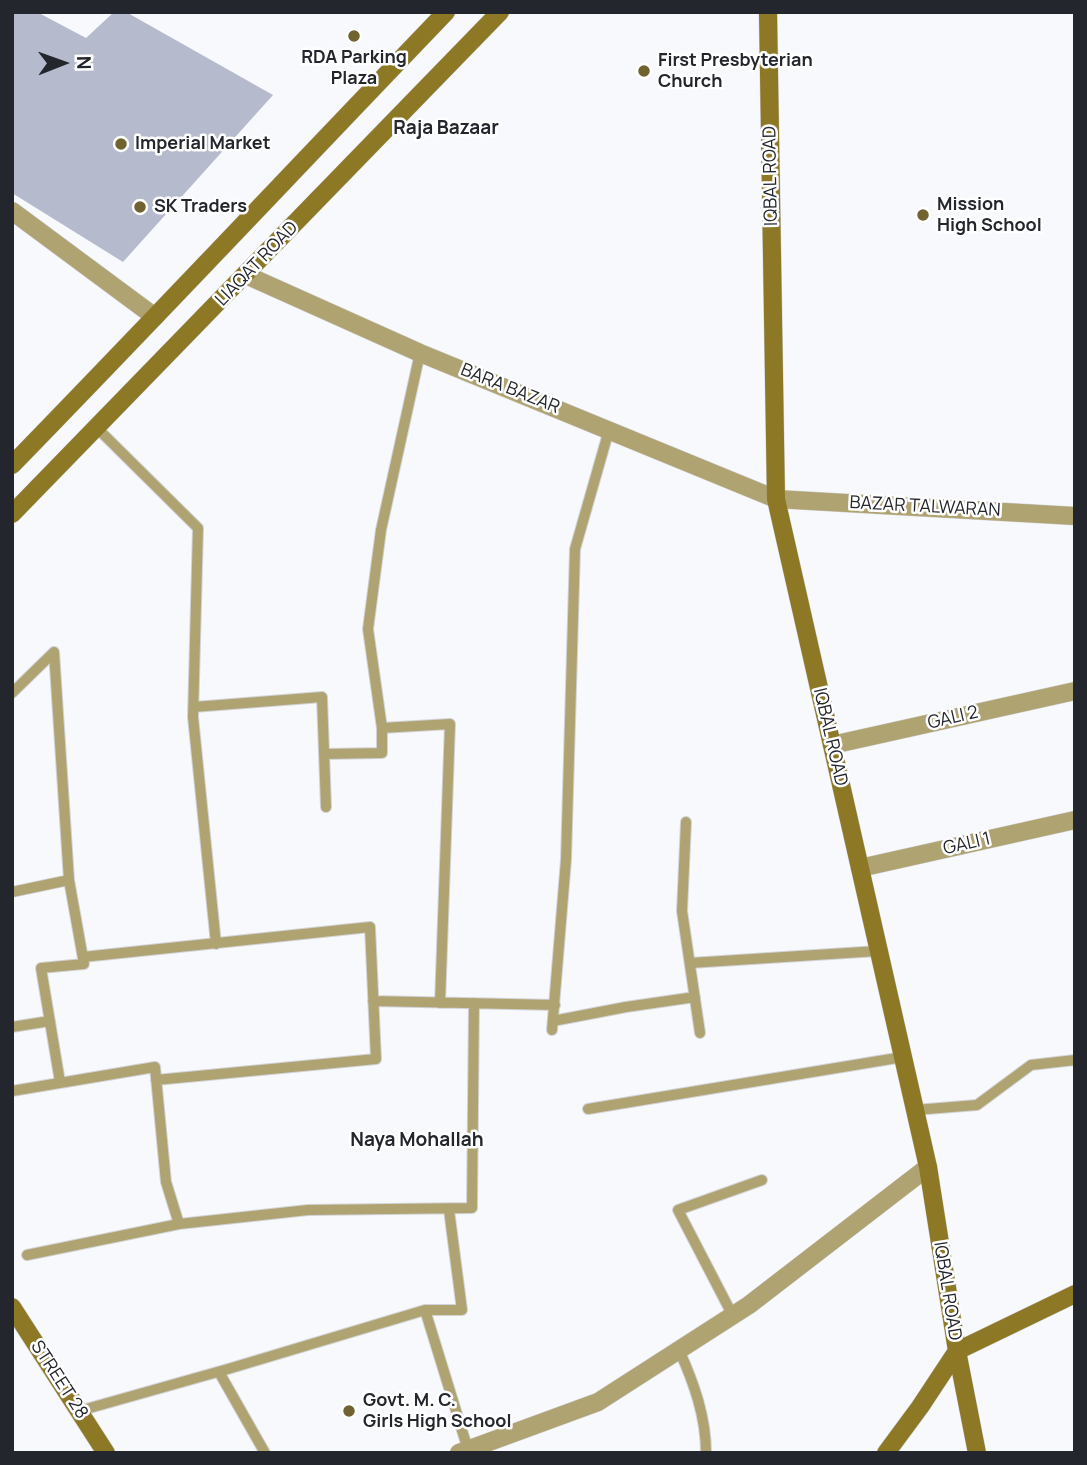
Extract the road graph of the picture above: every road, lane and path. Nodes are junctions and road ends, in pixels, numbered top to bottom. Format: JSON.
{"nodes":[{"id":1,"x":446,"y":12,"type":"edge"},
{"id":2,"x":500,"y":12,"type":"edge"},
{"id":3,"x":768,"y":12,"type":"edge"},
{"id":4,"x":13,"y":213,"type":"edge"},
{"id":5,"x":246,"y":275,"type":"junction"},
{"id":6,"x":155,"y":317,"type":"junction"},
{"id":7,"x":420,"y":353,"type":"junction"},
{"id":8,"x":97,"y":428,"type":"junction"},
{"id":9,"x":609,"y":430,"type":"junction"},
{"id":10,"x":12,"y":465,"type":"edge"},
{"id":11,"x":775,"y":499,"type":"junction"},
{"id":12,"x":12,"y":514,"type":"edge"},
{"id":13,"x":1075,"y":516,"type":"edge"},
{"id":14,"x":1075,"y":691,"type":"edge"},
{"id":15,"x":12,"y":693,"type":"edge"},
{"id":16,"x":194,"y":708,"type":"junction"},
{"id":17,"x":382,"y":728,"type":"junction"},
{"id":18,"x":832,"y":745,"type":"junction"},
{"id":19,"x":324,"y":754,"type":"junction"},
{"id":20,"x":326,"y":807,"type":"dead end"},
{"id":21,"x":1075,"y":820,"type":"edge"},
{"id":22,"x":686,"y":822,"type":"dead end"},
{"id":23,"x":860,"y":868,"type":"junction"},
{"id":24,"x":69,"y":880,"type":"junction"},
{"id":25,"x":12,"y":892,"type":"edge"},
{"id":26,"x":216,"y":944,"type":"junction"},
{"id":27,"x":878,"y":951,"type":"junction"},
{"id":28,"x":83,"y":957,"type":"junction"},
{"id":29,"x":690,"y":963,"type":"junction"},
{"id":30,"x":695,"y":997,"type":"junction"},
{"id":31,"x":373,"y":1002,"type":"junction"},
{"id":32,"x":440,"y":1003,"type":"junction"},
{"id":33,"x":474,"y":1003,"type":"junction"},
{"id":34,"x":555,"y":1005,"type":"junction"},
{"id":35,"x":50,"y":1020,"type":"junction"},
{"id":36,"x":12,"y":1027,"type":"edge"},
{"id":37,"x":700,"y":1033,"type":"dead end"},
{"id":38,"x":903,"y":1057,"type":"junction"},
{"id":39,"x":1075,"y":1060,"type":"edge"},
{"id":40,"x":156,"y":1080,"type":"junction"},
{"id":41,"x":60,"y":1082,"type":"junction"},
{"id":42,"x":12,"y":1091,"type":"edge"},
{"id":43,"x":588,"y":1109,"type":"dead end"},
{"id":44,"x":915,"y":1110,"type":"junction"},
{"id":45,"x":928,"y":1167,"type":"junction"},
{"id":46,"x":762,"y":1180,"type":"dead end"},
{"id":47,"x":449,"y":1210,"type":"junction"},
{"id":48,"x":179,"y":1224,"type":"junction"},
{"id":49,"x":27,"y":1255,"type":"dead end"},
{"id":50,"x":1075,"y":1294,"type":"edge"},
{"id":51,"x":12,"y":1307,"type":"edge"},
{"id":52,"x":425,"y":1310,"type":"junction"},
{"id":53,"x":733,"y":1316,"type":"junction"},
{"id":54,"x":680,"y":1350,"type":"junction"},
{"id":55,"x":957,"y":1351,"type":"junction"},
{"id":56,"x":219,"y":1372,"type":"junction"},
{"id":57,"x":79,"y":1411,"type":"junction"},
{"id":58,"x":465,"y":1452,"type":"edge"},
{"id":59,"x":106,"y":1453,"type":"edge"},
{"id":60,"x":265,"y":1453,"type":"edge"},
{"id":61,"x":706,"y":1453,"type":"edge"},
{"id":62,"x":886,"y":1453,"type":"edge"},
{"id":63,"x":977,"y":1453,"type":"edge"}],
"edges":[{"from":1,"to":6,"type":"street","name":"LIAQAT ROAD"},
{"from":2,"to":5,"type":"street","name":"LIAQAT ROAD"},
{"from":3,"to":11,"type":"street","name":"IQBAL ROAD"},
{"from":4,"to":6,"type":"street"},
{"from":5,"to":7,"type":"street","name":"BARA BAZAR"},
{"from":5,"to":8,"type":"street","name":"LIAQAT ROAD"},
{"from":6,"to":10,"type":"street","name":"LIAQAT ROAD"},
{"from":7,"to":9,"type":"street","name":"BARA BAZAR"},
{"from":7,"to":17,"type":"lane"},
{"from":8,"to":12,"type":"street","name":"LIAQAT ROAD"},
{"from":8,"to":16,"type":"lane"},
{"from":9,"to":11,"type":"street","name":"BARA BAZAR"},
{"from":9,"to":34,"type":"lane"},
{"from":11,"to":13,"type":"street","name":"BAZAR TALWARAN"},
{"from":11,"to":18,"type":"street","name":"IQBAL ROAD"},
{"from":14,"to":18,"type":"street","name":"GALI 2"},
{"from":15,"to":24,"type":"lane"},
{"from":16,"to":19,"type":"lane"},
{"from":16,"to":26,"type":"lane"},
{"from":17,"to":19,"type":"lane"},
{"from":17,"to":32,"type":"lane"},
{"from":18,"to":23,"type":"street","name":"IQBAL ROAD"},
{"from":19,"to":20,"type":"lane"},
{"from":21,"to":23,"type":"street","name":"GALI 1"},
{"from":22,"to":29,"type":"lane"},
{"from":23,"to":27,"type":"street","name":"IQBAL ROAD"},
{"from":24,"to":25,"type":"lane"},
{"from":24,"to":28,"type":"lane"},
{"from":26,"to":28,"type":"lane"},
{"from":26,"to":31,"type":"lane"},
{"from":27,"to":29,"type":"lane"},
{"from":27,"to":38,"type":"street","name":"IQBAL ROAD"},
{"from":28,"to":35,"type":"lane"},
{"from":29,"to":30,"type":"lane"},
{"from":30,"to":34,"type":"lane"},
{"from":30,"to":37,"type":"lane"},
{"from":31,"to":32,"type":"lane"},
{"from":31,"to":40,"type":"lane"},
{"from":32,"to":33,"type":"lane"},
{"from":33,"to":34,"type":"lane"},
{"from":33,"to":47,"type":"lane"},
{"from":35,"to":36,"type":"lane"},
{"from":35,"to":41,"type":"lane"},
{"from":38,"to":43,"type":"lane"},
{"from":38,"to":44,"type":"street","name":"IQBAL ROAD"},
{"from":39,"to":44,"type":"lane"},
{"from":40,"to":41,"type":"lane"},
{"from":40,"to":48,"type":"lane"},
{"from":41,"to":42,"type":"lane"},
{"from":44,"to":45,"type":"street","name":"IQBAL ROAD"},
{"from":45,"to":53,"type":"street"},
{"from":45,"to":55,"type":"street","name":"IQBAL ROAD"},
{"from":46,"to":53,"type":"lane"},
{"from":47,"to":48,"type":"lane"},
{"from":47,"to":52,"type":"lane"},
{"from":48,"to":49,"type":"lane"},
{"from":50,"to":55,"type":"street"},
{"from":51,"to":57,"type":"street","name":"STREET 28"},
{"from":52,"to":56,"type":"lane"},
{"from":52,"to":58,"type":"lane"},
{"from":53,"to":54,"type":"street"},
{"from":54,"to":58,"type":"street"},
{"from":54,"to":61,"type":"lane"},
{"from":55,"to":62,"type":"street"},
{"from":55,"to":63,"type":"street","name":"IQBAL ROAD"},
{"from":56,"to":57,"type":"lane"},
{"from":56,"to":60,"type":"lane"},
{"from":57,"to":59,"type":"street","name":"STREET 28"}]}
